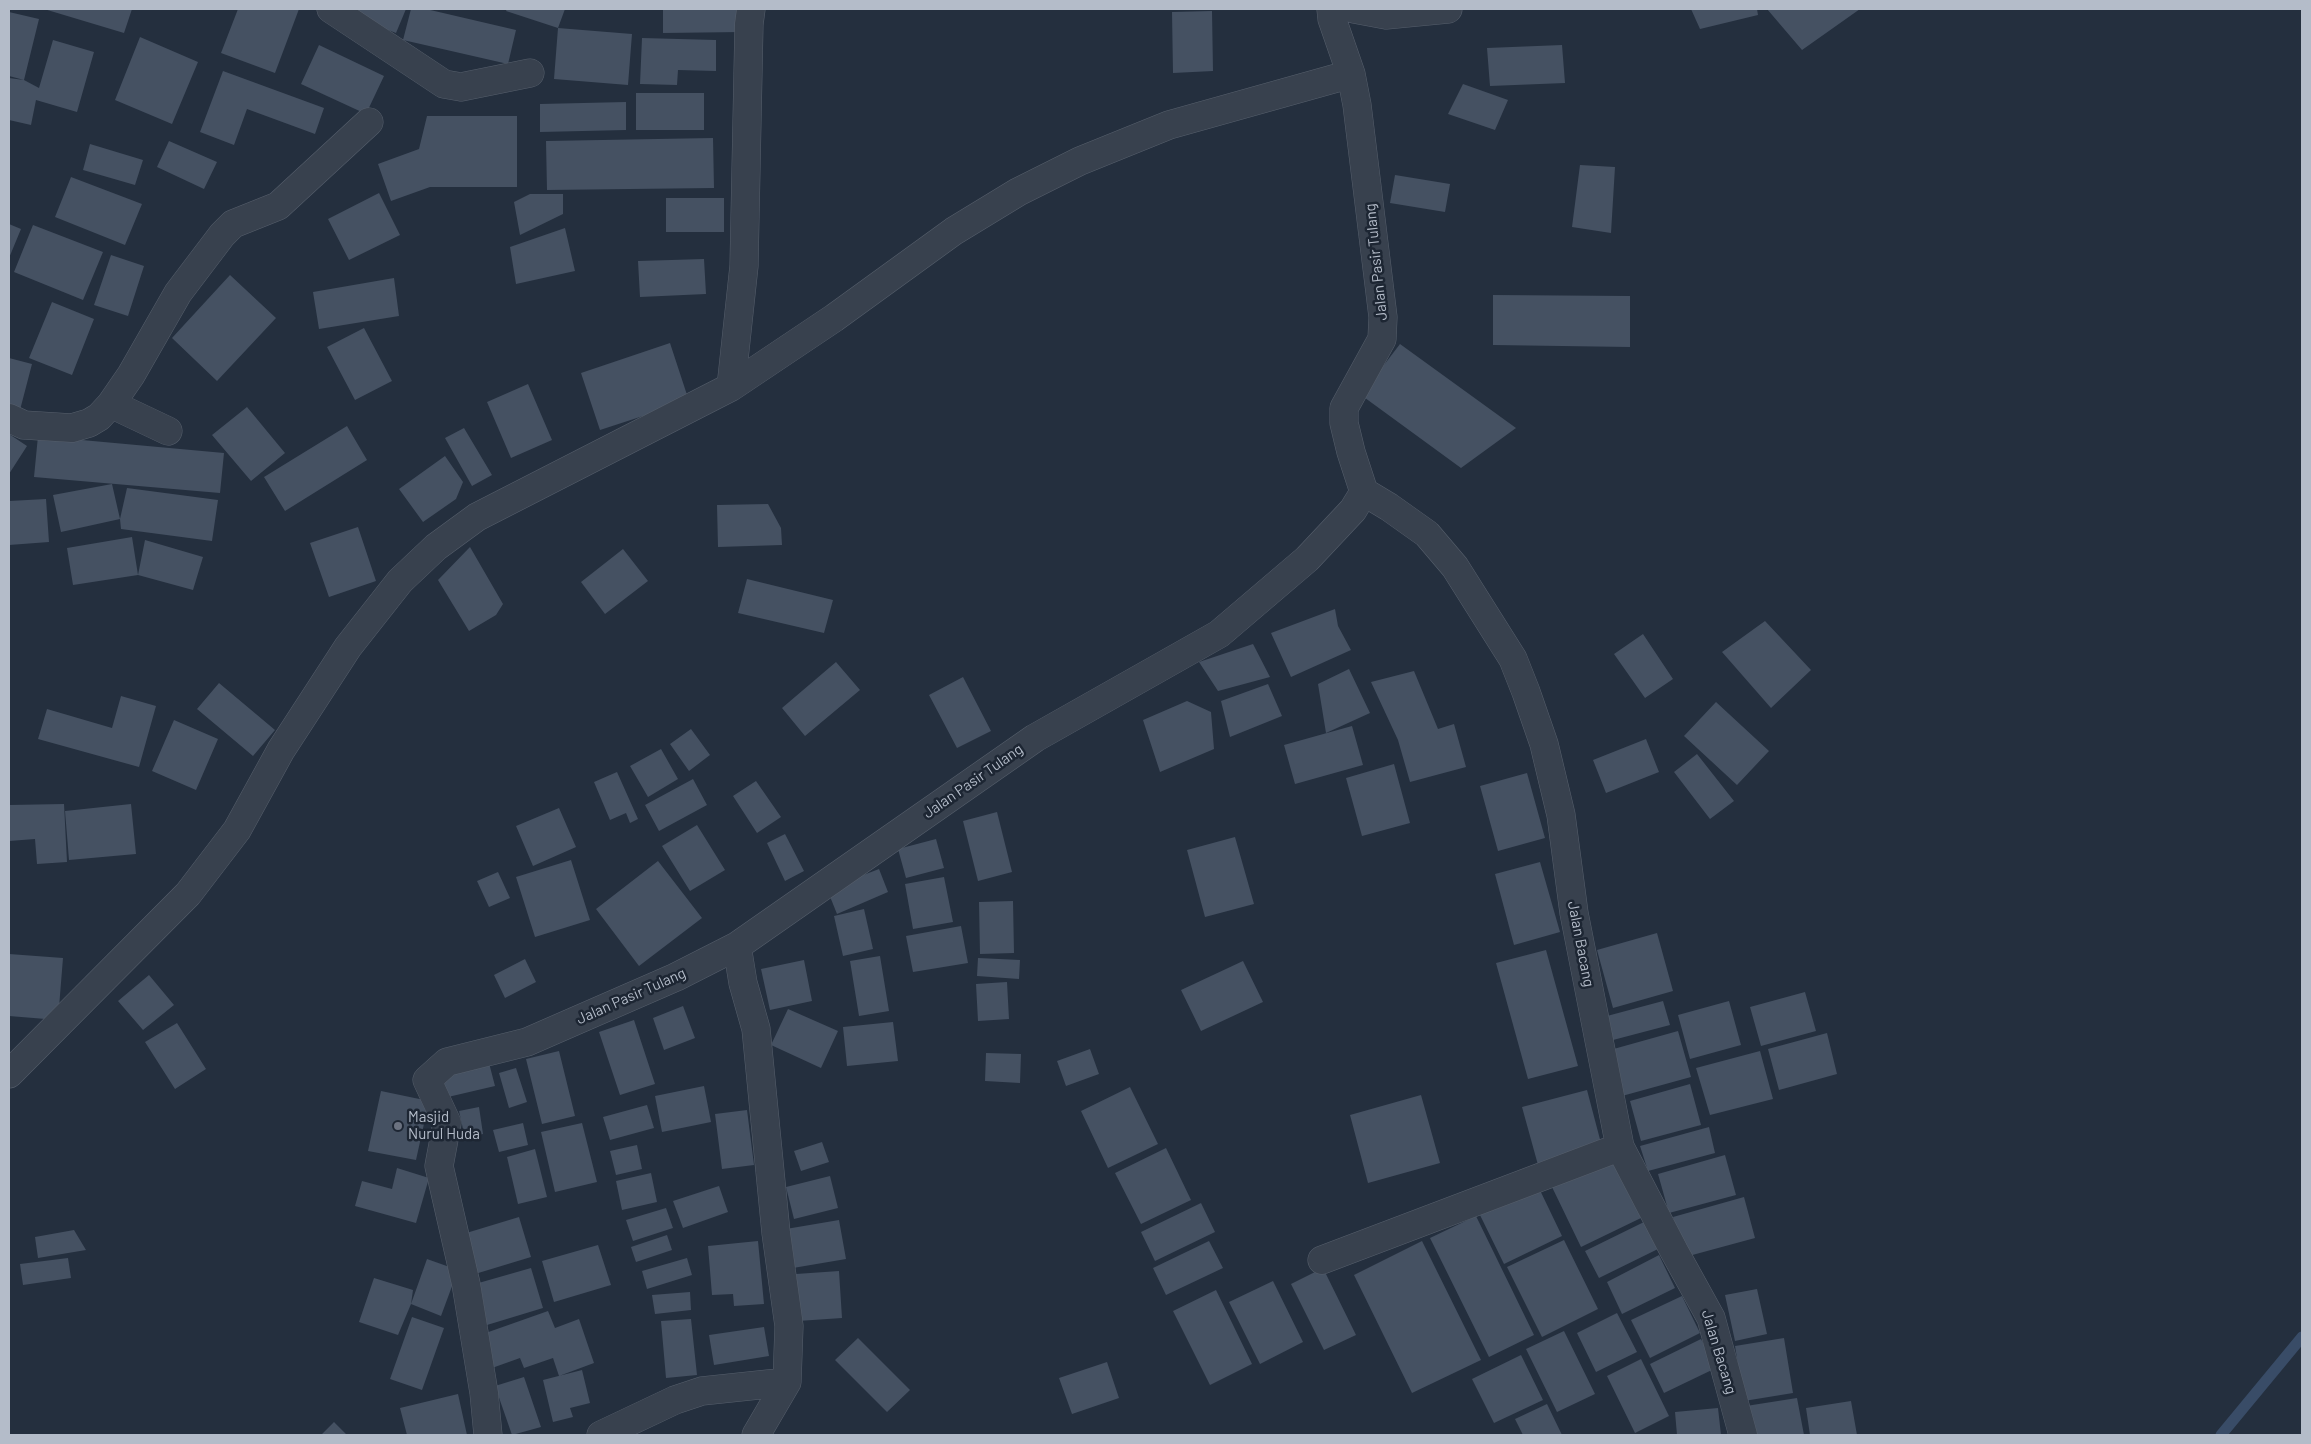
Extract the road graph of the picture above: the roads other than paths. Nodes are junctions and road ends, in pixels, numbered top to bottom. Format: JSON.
{"nodes":[{"id":1,"x":331,"y":9,"type":"edge"},
{"id":2,"x":751,"y":9,"type":"edge"},
{"id":3,"x":1331,"y":9,"type":"edge"},
{"id":4,"x":1354,"y":9,"type":"edge"},
{"id":5,"x":1448,"y":9,"type":"edge"},
{"id":6,"x":530,"y":73,"type":"dead end"},
{"id":7,"x":1351,"y":74,"type":"junction"},
{"id":8,"x":370,"y":122,"type":"dead end"},
{"id":9,"x":731,"y":387,"type":"junction"},
{"id":10,"x":111,"y":404,"type":"junction"},
{"id":11,"x":9,"y":418,"type":"edge"},
{"id":12,"x":168,"y":431,"type":"dead end"},
{"id":13,"x":1364,"y":492,"type":"junction"},
{"id":14,"x":737,"y":946,"type":"junction"},
{"id":15,"x":41,"y":1042,"type":"junction"},
{"id":16,"x":9,"y":1043,"type":"edge"},
{"id":17,"x":9,"y":1074,"type":"edge"},
{"id":18,"x":1620,"y":1147,"type":"junction"},
{"id":19,"x":1322,"y":1260,"type":"dead end"},
{"id":20,"x":787,"y":1382,"type":"junction"},
{"id":21,"x":488,"y":1435,"type":"edge"},
{"id":22,"x":600,"y":1435,"type":"edge"},
{"id":23,"x":756,"y":1435,"type":"edge"},
{"id":24,"x":1743,"y":1435,"type":"edge"}],
"edges":[{"from":1,"to":6,"type":"street"},
{"from":2,"to":9,"type":"street"},
{"from":3,"to":7,"type":"street","name":"Jalan Pasir Tulang"},
{"from":4,"to":5,"type":"street"},
{"from":7,"to":9,"type":"street"},
{"from":7,"to":13,"type":"street","name":"Jalan Pasir Tulang"},
{"from":8,"to":10,"type":"street"},
{"from":9,"to":15,"type":"street"},
{"from":10,"to":11,"type":"street"},
{"from":10,"to":12,"type":"street"},
{"from":13,"to":14,"type":"street","name":"Jalan Pasir Tulang"},
{"from":13,"to":18,"type":"street","name":"Jalan Bacang"},
{"from":14,"to":20,"type":"street"},
{"from":14,"to":21,"type":"street","name":"Jalan Pasir Tulang"},
{"from":15,"to":16,"type":"street"},
{"from":15,"to":17,"type":"street"},
{"from":18,"to":19,"type":"street"},
{"from":18,"to":24,"type":"street","name":"Jalan Bacang"},
{"from":20,"to":22,"type":"street"},
{"from":20,"to":23,"type":"street"}]}
